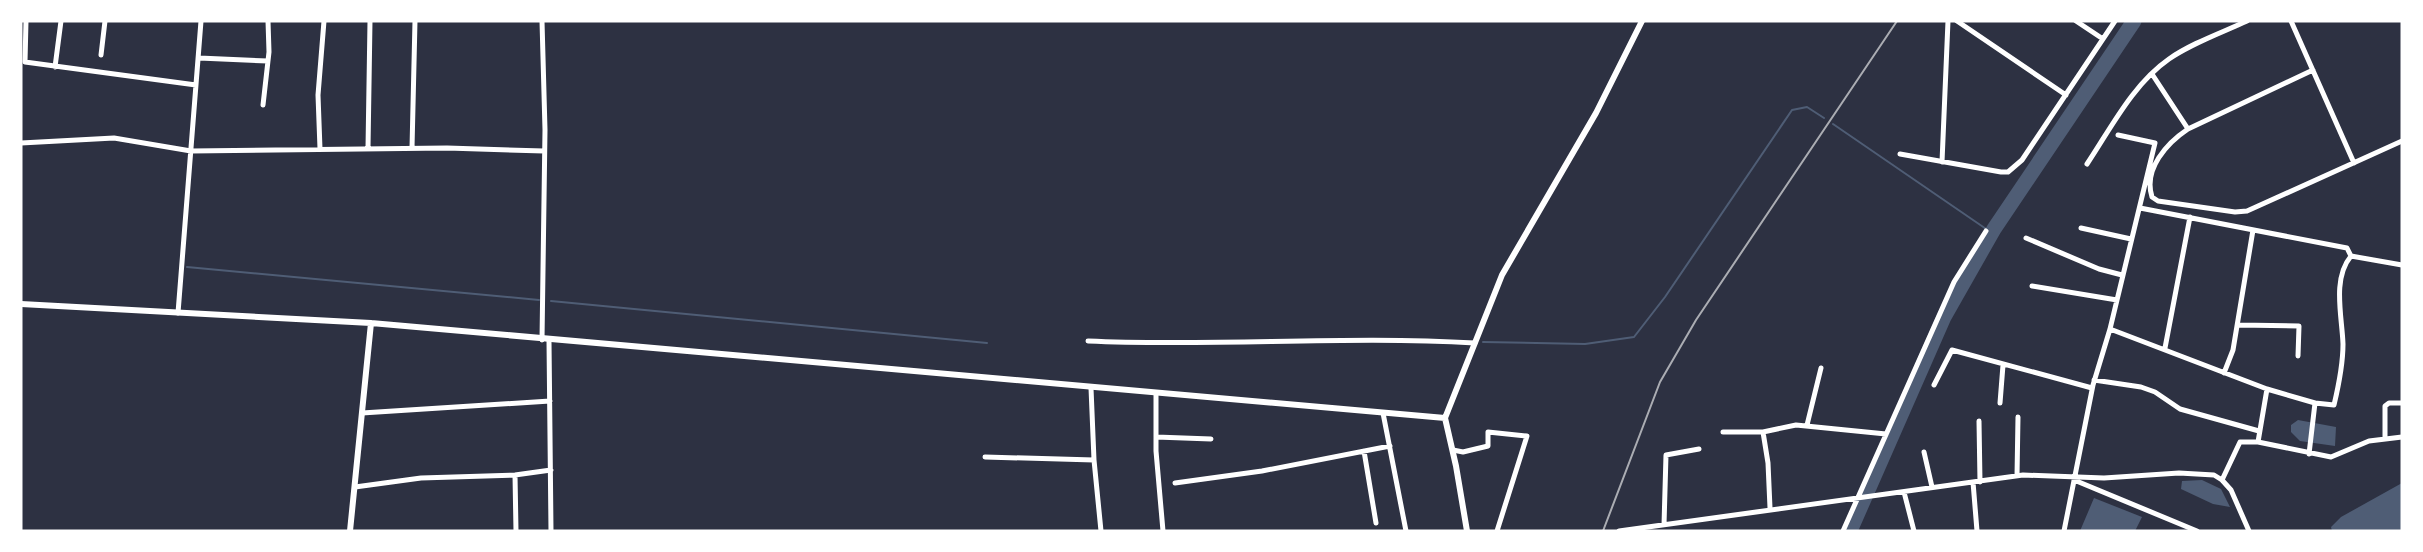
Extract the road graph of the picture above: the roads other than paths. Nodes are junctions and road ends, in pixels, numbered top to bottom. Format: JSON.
{"nodes":[{"id":1,"x":26,"y":21,"type":"edge"},
{"id":2,"x":61,"y":21,"type":"edge"},
{"id":3,"x":105,"y":21,"type":"edge"},
{"id":4,"x":201,"y":21,"type":"edge"},
{"id":5,"x":268,"y":21,"type":"edge"},
{"id":6,"x":324,"y":21,"type":"edge"},
{"id":7,"x":370,"y":21,"type":"edge"},
{"id":8,"x":415,"y":21,"type":"edge"},
{"id":9,"x":542,"y":21,"type":"edge"},
{"id":10,"x":1642,"y":21,"type":"edge"},
{"id":11,"x":1948,"y":21,"type":"edge"},
{"id":12,"x":1957,"y":21,"type":"edge"},
{"id":13,"x":2076,"y":21,"type":"edge"},
{"id":14,"x":2115,"y":21,"type":"edge"},
{"id":15,"x":2247,"y":21,"type":"edge"},
{"id":16,"x":2291,"y":21,"type":"edge"},
{"id":17,"x":2103,"y":39,"type":"junction"},
{"id":18,"x":101,"y":55,"type":"dead end"},
{"id":19,"x":199,"y":58,"type":"junction"},
{"id":20,"x":268,"y":61,"type":"junction"},
{"id":21,"x":55,"y":67,"type":"junction"},
{"id":22,"x":2313,"y":70,"type":"junction"},
{"id":23,"x":2152,"y":74,"type":"junction"},
{"id":24,"x":196,"y":85,"type":"junction"},
{"id":25,"x":2066,"y":95,"type":"junction"},
{"id":26,"x":263,"y":105,"type":"dead end"},
{"id":27,"x":2188,"y":129,"type":"junction"},
{"id":28,"x":2118,"y":135,"type":"dead end"},
{"id":29,"x":2402,"y":141,"type":"edge"},
{"id":30,"x":21,"y":142,"type":"edge"},
{"id":31,"x":368,"y":148,"type":"junction"},
{"id":32,"x":412,"y":148,"type":"junction"},
{"id":33,"x":320,"y":149,"type":"junction"},
{"id":34,"x":191,"y":151,"type":"junction"},
{"id":35,"x":544,"y":151,"type":"junction"},
{"id":36,"x":1900,"y":154,"type":"dead end"},
{"id":37,"x":1942,"y":162,"type":"junction"},
{"id":38,"x":2087,"y":164,"type":"dead end"},
{"id":39,"x":2354,"y":164,"type":"junction"},
{"id":40,"x":2140,"y":208,"type":"junction"},
{"id":41,"x":2190,"y":217,"type":"junction"},
{"id":42,"x":2081,"y":228,"type":"dead end"},
{"id":43,"x":2253,"y":230,"type":"junction"},
{"id":44,"x":1986,"y":231,"type":"dead end"},
{"id":45,"x":2026,"y":238,"type":"dead end"},
{"id":46,"x":2131,"y":239,"type":"junction"},
{"id":47,"x":2351,"y":256,"type":"junction"},
{"id":48,"x":2402,"y":265,"type":"edge"},
{"id":49,"x":2122,"y":275,"type":"junction"},
{"id":50,"x":2032,"y":286,"type":"dead end"},
{"id":51,"x":2117,"y":300,"type":"junction"},
{"id":52,"x":21,"y":303,"type":"edge"},
{"id":53,"x":178,"y":313,"type":"junction"},
{"id":54,"x":371,"y":323,"type":"junction"},
{"id":55,"x":2238,"y":325,"type":"junction"},
{"id":56,"x":2110,"y":330,"type":"junction"},
{"id":57,"x":545,"y":340,"type":"junction"},
{"id":58,"x":1088,"y":341,"type":"dead end"},
{"id":59,"x":1475,"y":343,"type":"junction"},
{"id":60,"x":2164,"y":348,"type":"junction"},
{"id":61,"x":2298,"y":356,"type":"dead end"},
{"id":62,"x":2002,"y":365,"type":"junction"},
{"id":63,"x":1821,"y":368,"type":"dead end"},
{"id":64,"x":2224,"y":373,"type":"junction"},
{"id":65,"x":2094,"y":380,"type":"junction"},
{"id":66,"x":1934,"y":385,"type":"dead end"},
{"id":67,"x":1091,"y":388,"type":"junction"},
{"id":68,"x":2092,"y":388,"type":"junction"},
{"id":69,"x":2267,"y":389,"type":"junction"},
{"id":70,"x":1156,"y":393,"type":"junction"},
{"id":71,"x":550,"y":400,"type":"junction"},
{"id":72,"x":2000,"y":403,"type":"dead end"},
{"id":73,"x":2315,"y":403,"type":"junction"},
{"id":74,"x":2402,"y":403,"type":"edge"},
{"id":75,"x":362,"y":413,"type":"junction"},
{"id":76,"x":1383,"y":413,"type":"junction"},
{"id":77,"x":2018,"y":417,"type":"dead end"},
{"id":78,"x":1445,"y":418,"type":"junction"},
{"id":79,"x":1979,"y":422,"type":"dead end"},
{"id":80,"x":1807,"y":425,"type":"junction"},
{"id":81,"x":2259,"y":431,"type":"junction"},
{"id":82,"x":1723,"y":432,"type":"dead end"},
{"id":83,"x":1763,"y":432,"type":"junction"},
{"id":84,"x":1886,"y":434,"type":"junction"},
{"id":85,"x":1156,"y":437,"type":"junction"},
{"id":86,"x":2402,"y":437,"type":"edge"},
{"id":87,"x":2385,"y":438,"type":"junction"},
{"id":88,"x":1211,"y":439,"type":"dead end"},
{"id":89,"x":2258,"y":442,"type":"junction"},
{"id":90,"x":1390,"y":446,"type":"junction"},
{"id":91,"x":1699,"y":449,"type":"dead end"},
{"id":92,"x":1453,"y":450,"type":"junction"},
{"id":93,"x":1364,"y":451,"type":"junction"},
{"id":94,"x":2309,"y":451,"type":"junction"},
{"id":95,"x":1924,"y":452,"type":"dead end"},
{"id":96,"x":985,"y":457,"type":"dead end"},
{"id":97,"x":1094,"y":460,"type":"junction"},
{"id":98,"x":551,"y":470,"type":"junction"},
{"id":99,"x":515,"y":475,"type":"junction"},
{"id":100,"x":2017,"y":476,"type":"junction"},
{"id":101,"x":2074,"y":478,"type":"junction"},
{"id":102,"x":2222,"y":480,"type":"junction"},
{"id":103,"x":1973,"y":482,"type":"junction"},
{"id":104,"x":1980,"y":482,"type":"junction"},
{"id":105,"x":1175,"y":483,"type":"dead end"},
{"id":106,"x":355,"y":487,"type":"junction"},
{"id":107,"x":1932,"y":487,"type":"junction"},
{"id":108,"x":1904,"y":492,"type":"junction"},
{"id":109,"x":1858,"y":497,"type":"junction"},
{"id":110,"x":1770,"y":508,"type":"junction"},
{"id":111,"x":1376,"y":523,"type":"dead end"},
{"id":112,"x":1678,"y":523,"type":"junction"},
{"id":113,"x":1664,"y":525,"type":"junction"},
{"id":114,"x":350,"y":531,"type":"edge"},
{"id":115,"x":516,"y":531,"type":"edge"},
{"id":116,"x":551,"y":531,"type":"edge"},
{"id":117,"x":1101,"y":531,"type":"edge"},
{"id":118,"x":1163,"y":531,"type":"edge"},
{"id":119,"x":1406,"y":531,"type":"edge"},
{"id":120,"x":1467,"y":531,"type":"edge"},
{"id":121,"x":1497,"y":531,"type":"edge"},
{"id":122,"x":1619,"y":531,"type":"edge"},
{"id":123,"x":1680,"y":531,"type":"edge"},
{"id":124,"x":1843,"y":531,"type":"edge"},
{"id":125,"x":1914,"y":531,"type":"edge"},
{"id":126,"x":1977,"y":531,"type":"edge"},
{"id":127,"x":2064,"y":531,"type":"edge"},
{"id":128,"x":2197,"y":531,"type":"edge"},
{"id":129,"x":2249,"y":531,"type":"edge"}],
"edges":[{"from":1,"to":21,"type":"street"},
{"from":2,"to":21,"type":"street"},
{"from":3,"to":18,"type":"street"},
{"from":4,"to":19,"type":"street"},
{"from":5,"to":20,"type":"street"},
{"from":6,"to":33,"type":"street"},
{"from":7,"to":31,"type":"street"},
{"from":8,"to":32,"type":"street"},
{"from":9,"to":35,"type":"street"},
{"from":10,"to":59,"type":"street"},
{"from":11,"to":37,"type":"street"},
{"from":12,"to":25,"type":"street"},
{"from":13,"to":17,"type":"street"},
{"from":14,"to":17,"type":"street"},
{"from":15,"to":23,"type":"street"},
{"from":16,"to":22,"type":"street"},
{"from":17,"to":25,"type":"street"},
{"from":19,"to":20,"type":"street"},
{"from":19,"to":24,"type":"street"},
{"from":20,"to":26,"type":"street"},
{"from":21,"to":24,"type":"street"},
{"from":22,"to":27,"type":"street"},
{"from":22,"to":39,"type":"street"},
{"from":23,"to":27,"type":"street"},
{"from":23,"to":38,"type":"street"},
{"from":24,"to":34,"type":"street"},
{"from":25,"to":37,"type":"street"},
{"from":27,"to":39,"type":"street"},
{"from":28,"to":40,"type":"street"},
{"from":29,"to":39,"type":"street"},
{"from":30,"to":34,"type":"street"},
{"from":31,"to":32,"type":"street"},
{"from":31,"to":33,"type":"street"},
{"from":32,"to":35,"type":"street"},
{"from":33,"to":34,"type":"street"},
{"from":34,"to":53,"type":"street"},
{"from":35,"to":57,"type":"street"},
{"from":36,"to":37,"type":"street"},
{"from":40,"to":41,"type":"street"},
{"from":40,"to":46,"type":"street"},
{"from":41,"to":43,"type":"street"},
{"from":41,"to":60,"type":"street"},
{"from":42,"to":46,"type":"street"},
{"from":43,"to":47,"type":"street"},
{"from":43,"to":55,"type":"street"},
{"from":44,"to":84,"type":"street"},
{"from":45,"to":49,"type":"street"},
{"from":46,"to":49,"type":"street"},
{"from":47,"to":48,"type":"street"},
{"from":47,"to":73,"type":"street"},
{"from":49,"to":51,"type":"street"},
{"from":50,"to":51,"type":"street"},
{"from":51,"to":56,"type":"street"},
{"from":52,"to":53,"type":"street"},
{"from":53,"to":54,"type":"street"},
{"from":54,"to":57,"type":"street"},
{"from":54,"to":75,"type":"street"},
{"from":55,"to":61,"type":"street"},
{"from":55,"to":64,"type":"street"},
{"from":56,"to":60,"type":"street"},
{"from":56,"to":65,"type":"street"},
{"from":57,"to":67,"type":"street"},
{"from":57,"to":71,"type":"street"},
{"from":58,"to":59,"type":"street"},
{"from":59,"to":78,"type":"street"},
{"from":60,"to":64,"type":"street"},
{"from":62,"to":66,"type":"street"},
{"from":62,"to":68,"type":"street"},
{"from":62,"to":72,"type":"street"},
{"from":63,"to":80,"type":"street"},
{"from":64,"to":69,"type":"street"},
{"from":65,"to":68,"type":"street"},
{"from":65,"to":81,"type":"street"},
{"from":67,"to":70,"type":"street"},
{"from":67,"to":97,"type":"street"},
{"from":68,"to":101,"type":"street"},
{"from":69,"to":73,"type":"street"},
{"from":69,"to":81,"type":"street"},
{"from":70,"to":76,"type":"street"},
{"from":70,"to":85,"type":"street"},
{"from":71,"to":75,"type":"street"},
{"from":71,"to":98,"type":"street"},
{"from":73,"to":94,"type":"street"},
{"from":74,"to":87,"type":"street"},
{"from":75,"to":106,"type":"street"},
{"from":76,"to":78,"type":"street"},
{"from":76,"to":90,"type":"street"},
{"from":77,"to":100,"type":"street"},
{"from":78,"to":92,"type":"street"},
{"from":79,"to":104,"type":"street"},
{"from":80,"to":83,"type":"street"},
{"from":80,"to":84,"type":"street"},
{"from":81,"to":89,"type":"street"},
{"from":82,"to":83,"type":"street"},
{"from":83,"to":110,"type":"street"},
{"from":84,"to":109,"type":"street"},
{"from":85,"to":88,"type":"street"},
{"from":85,"to":118,"type":"street"},
{"from":86,"to":87,"type":"street"},
{"from":87,"to":94,"type":"street"},
{"from":89,"to":94,"type":"street"},
{"from":89,"to":102,"type":"street"},
{"from":90,"to":93,"type":"street"},
{"from":90,"to":119,"type":"street"},
{"from":91,"to":113,"type":"street"},
{"from":92,"to":120,"type":"street"},
{"from":92,"to":121,"type":"street"},
{"from":93,"to":105,"type":"street"},
{"from":93,"to":111,"type":"street"},
{"from":95,"to":107,"type":"street"},
{"from":96,"to":97,"type":"street"},
{"from":97,"to":117,"type":"street"},
{"from":98,"to":99,"type":"street"},
{"from":98,"to":116,"type":"street"},
{"from":99,"to":106,"type":"street"},
{"from":99,"to":115,"type":"street"},
{"from":100,"to":101,"type":"street"},
{"from":100,"to":104,"type":"street"},
{"from":101,"to":102,"type":"street"},
{"from":101,"to":127,"type":"street"},
{"from":101,"to":128,"type":"street"},
{"from":102,"to":129,"type":"street"},
{"from":103,"to":104,"type":"street"},
{"from":103,"to":107,"type":"street"},
{"from":103,"to":126,"type":"street"},
{"from":106,"to":114,"type":"street"},
{"from":107,"to":108,"type":"street"},
{"from":108,"to":109,"type":"street"},
{"from":108,"to":125,"type":"street"},
{"from":109,"to":110,"type":"street"},
{"from":109,"to":124,"type":"street"},
{"from":110,"to":112,"type":"street"},
{"from":112,"to":113,"type":"street"},
{"from":112,"to":123,"type":"street"},
{"from":113,"to":122,"type":"street"}]}
